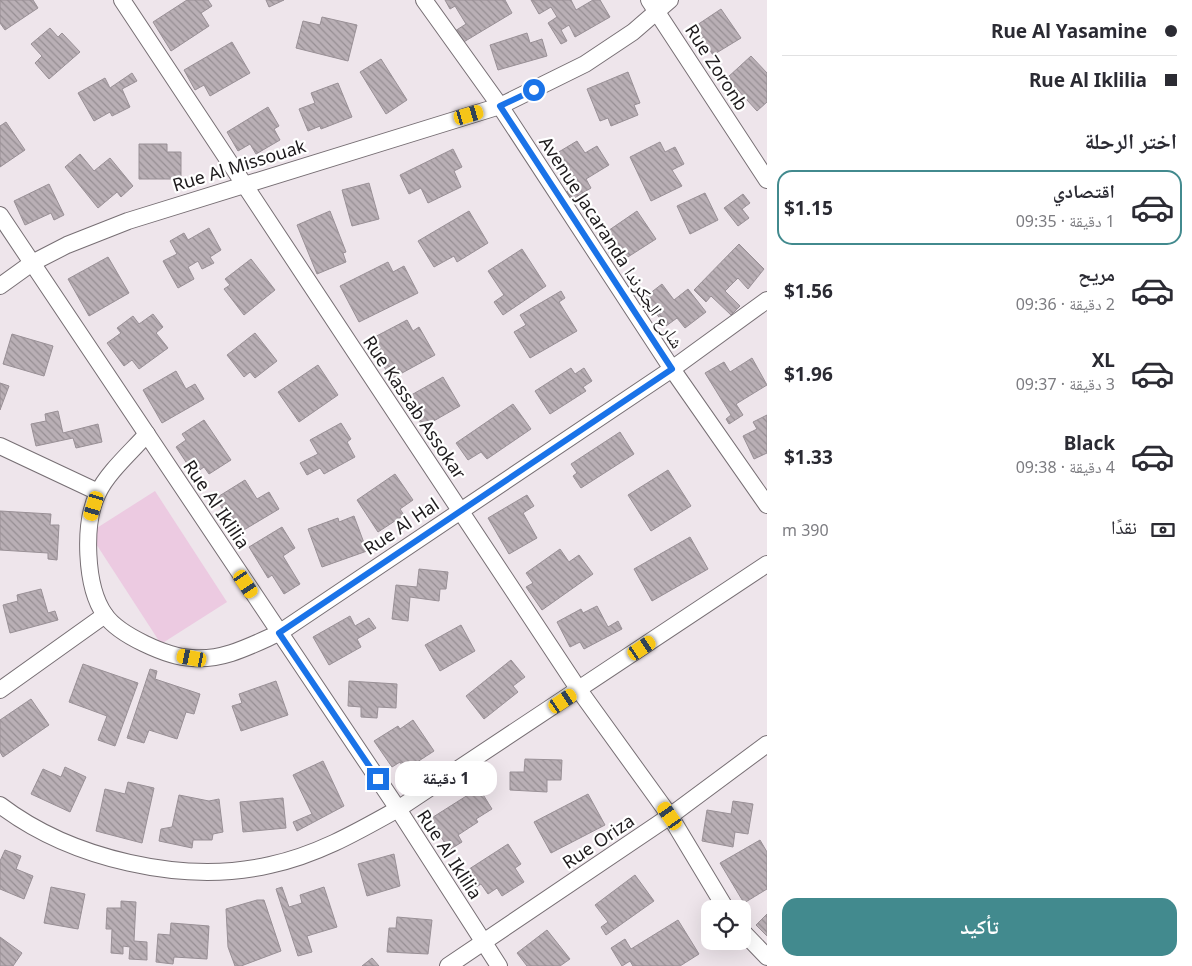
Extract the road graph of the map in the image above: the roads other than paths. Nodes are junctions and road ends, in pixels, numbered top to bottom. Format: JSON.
{"nodes":[{"id":1,"x":122,"y":0,"type":"edge"},
{"id":2,"x":424,"y":0,"type":"edge"},
{"id":3,"x":670,"y":0,"type":"edge"},
{"id":4,"x":653,"y":6,"type":"edge"},
{"id":5,"x":500,"y":106,"type":"junction"},
{"id":6,"x":767,"y":180,"type":"edge"},
{"id":7,"x":244,"y":187,"type":"junction"},
{"id":8,"x":0,"y":215,"type":"edge"},
{"id":9,"x":32,"y":263,"type":"junction"},
{"id":10,"x":0,"y":286,"type":"edge"},
{"id":11,"x":767,"y":300,"type":"edge"},
{"id":12,"x":672,"y":369,"type":"junction"},
{"id":13,"x":147,"y":434,"type":"junction"},
{"id":14,"x":0,"y":446,"type":"edge"},
{"id":15,"x":98,"y":492,"type":"junction"},
{"id":16,"x":767,"y":505,"type":"edge"},
{"id":17,"x":460,"y":510,"type":"junction"},
{"id":18,"x":767,"y":564,"type":"edge"},
{"id":19,"x":105,"y":615,"type":"junction"},
{"id":20,"x":279,"y":633,"type":"junction"},
{"id":21,"x":0,"y":690,"type":"edge"},
{"id":22,"x":579,"y":690,"type":"junction"},
{"id":23,"x":767,"y":744,"type":"edge"},
{"id":24,"x":0,"y":805,"type":"edge"},
{"id":25,"x":398,"y":809,"type":"junction"},
{"id":26,"x":670,"y":816,"type":"junction"},
{"id":27,"x":721,"y":900,"type":"edge"},
{"id":28,"x":751,"y":940,"type":"edge"},
{"id":29,"x":484,"y":943,"type":"junction"},
{"id":30,"x":767,"y":957,"type":"edge"},
{"id":31,"x":448,"y":966,"type":"edge"},
{"id":32,"x":499,"y":966,"type":"edge"}],
"edges":[{"from":1,"to":7,"type":"street","name":"Rue Kassab Assokar"},
{"from":2,"to":5,"type":"street","name":"Avenue Jacaranda شارع الجكرندا"},
{"from":3,"to":4,"type":"street","name":"Rue Al Missouak"},
{"from":4,"to":5,"type":"street","name":"Rue Al Missouak"},
{"from":4,"to":6,"type":"street","name":"Rue Zoronb"},
{"from":5,"to":7,"type":"street","name":"Rue Al Missouak"},
{"from":5,"to":12,"type":"street","name":"Avenue Jacaranda شارع الجكرندا"},
{"from":7,"to":9,"type":"street","name":"Rue Al Missouak"},
{"from":7,"to":17,"type":"street","name":"Rue Kassab Assokar"},
{"from":8,"to":9,"type":"street","name":"Rue Al Iklilia"},
{"from":9,"to":10,"type":"street","name":"Rue Al Missouak"},
{"from":9,"to":13,"type":"street","name":"Rue Al Iklilia"},
{"from":11,"to":12,"type":"street","name":"Rue Al Hal"},
{"from":12,"to":16,"type":"street","name":"Avenue Jacaranda شارع الجكرندا"},
{"from":12,"to":17,"type":"street","name":"Rue Al Hal"},
{"from":13,"to":15,"type":"street"},
{"from":13,"to":20,"type":"street","name":"Rue Al Iklilia"},
{"from":14,"to":15,"type":"street"},
{"from":15,"to":19,"type":"street"},
{"from":17,"to":20,"type":"street","name":"Rue Al Hal"},
{"from":17,"to":22,"type":"street","name":"Rue Kassab Assokar"},
{"from":18,"to":22,"type":"street"},
{"from":19,"to":20,"type":"street","name":"Rue Al Hal"},
{"from":19,"to":21,"type":"street"},
{"from":20,"to":25,"type":"street","name":"Rue Al Iklilia"},
{"from":22,"to":25,"type":"street"},
{"from":22,"to":26,"type":"street","name":"Rue Kassab Assokar"},
{"from":23,"to":26,"type":"street","name":"Rue Oriza"},
{"from":24,"to":25,"type":"street"},
{"from":25,"to":29,"type":"street","name":"Rue Al Iklilia"},
{"from":26,"to":27,"type":"street","name":"Rue Kassab Assokar"},
{"from":26,"to":29,"type":"street","name":"Rue Oriza"},
{"from":28,"to":30,"type":"street"},
{"from":29,"to":31,"type":"street","name":"Rue Oriza"},
{"from":29,"to":32,"type":"street","name":"Rue Al Iklilia"}]}
